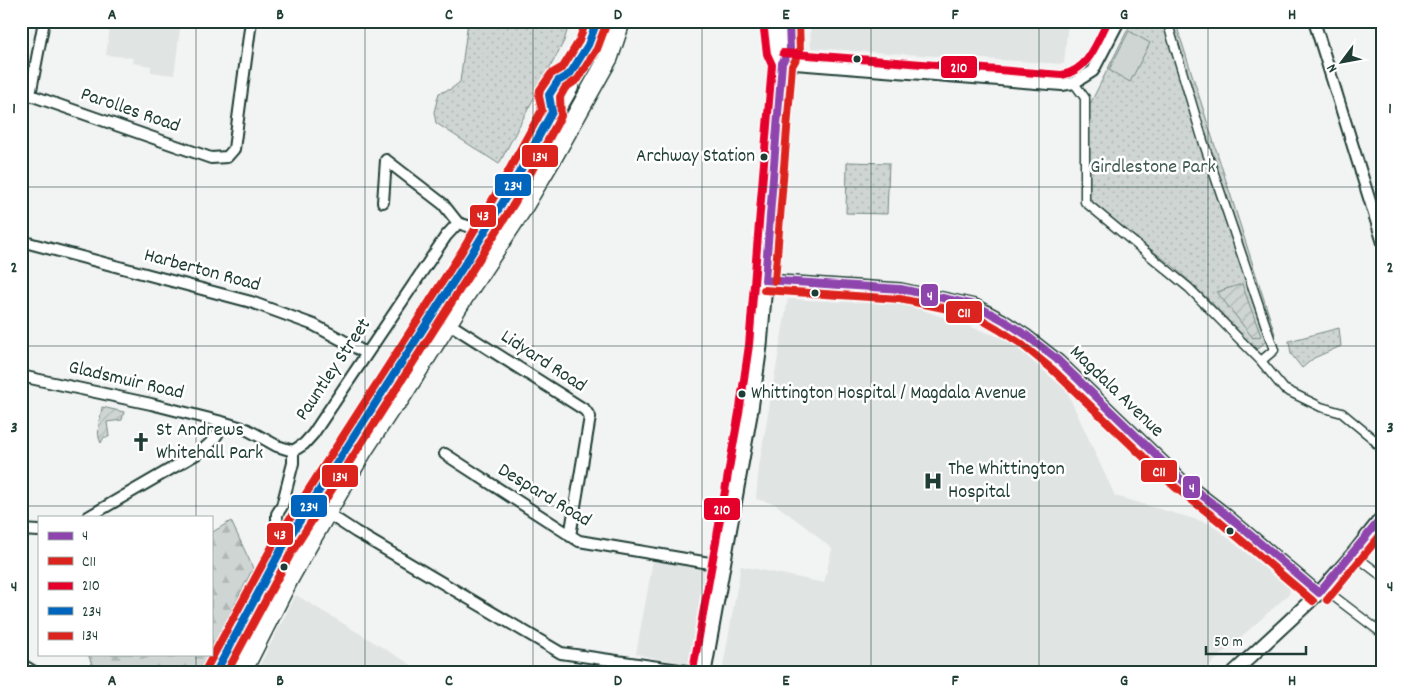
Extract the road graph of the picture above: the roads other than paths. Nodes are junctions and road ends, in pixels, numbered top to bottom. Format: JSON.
{"nodes":[{"id":1,"x":44,"y":21,"type":"edge"},
{"id":2,"x":251,"y":21,"type":"edge"},
{"id":3,"x":597,"y":21,"type":"edge"},
{"id":4,"x":773,"y":21,"type":"edge"},
{"id":5,"x":789,"y":21,"type":"edge"},
{"id":6,"x":1119,"y":21,"type":"edge"},
{"id":7,"x":1167,"y":21,"type":"edge"},
{"id":8,"x":1314,"y":21,"type":"edge"},
{"id":9,"x":622,"y":23,"type":"edge"},
{"id":10,"x":782,"y":64,"type":"junction"},
{"id":11,"x":1074,"y":83,"type":"junction"},
{"id":12,"x":26,"y":94,"type":"edge"},
{"id":13,"x":383,"y":202,"type":"dead end"},
{"id":14,"x":458,"y":222,"type":"junction"},
{"id":15,"x":483,"y":234,"type":"junction"},
{"id":16,"x":21,"y":240,"type":"edge"},
{"id":17,"x":1383,"y":243,"type":"edge"},
{"id":18,"x":765,"y":280,"type":"junction"},
{"id":19,"x":448,"y":323,"type":"junction"},
{"id":20,"x":366,"y":353,"type":"junction"},
{"id":21,"x":1261,"y":361,"type":"junction"},
{"id":22,"x":21,"y":376,"type":"edge"},
{"id":23,"x":222,"y":422,"type":"junction"},
{"id":24,"x":370,"y":425,"type":"junction"},
{"id":25,"x":1380,"y":444,"type":"edge"},
{"id":26,"x":293,"y":451,"type":"junction"},
{"id":27,"x":445,"y":454,"type":"dead end"},
{"id":28,"x":327,"y":513,"type":"junction"},
{"id":29,"x":90,"y":516,"type":"edge"},
{"id":30,"x":1383,"y":516,"type":"edge"},
{"id":31,"x":21,"y":530,"type":"edge"},
{"id":32,"x":38,"y":531,"type":"edge"},
{"id":33,"x":570,"y":536,"type":"junction"},
{"id":34,"x":281,"y":550,"type":"junction"},
{"id":35,"x":1353,"y":554,"type":"junction"},
{"id":36,"x":721,"y":565,"type":"junction"},
{"id":37,"x":1383,"y":577,"type":"edge"},
{"id":38,"x":1321,"y":591,"type":"junction"},
{"id":39,"x":1383,"y":634,"type":"edge"},
{"id":40,"x":21,"y":664,"type":"edge"},
{"id":41,"x":34,"y":672,"type":"edge"},
{"id":42,"x":216,"y":672,"type":"edge"},
{"id":43,"x":242,"y":672,"type":"edge"},
{"id":44,"x":693,"y":672,"type":"edge"},
{"id":45,"x":702,"y":672,"type":"edge"},
{"id":46,"x":1234,"y":672,"type":"edge"}],
"edges":[{"from":1,"to":12,"type":"street"},
{"from":2,"to":12,"type":"street","name":"Parolles Road"},
{"from":3,"to":15,"type":"highway"},
{"from":4,"to":10,"type":"main road"},
{"from":5,"to":10,"type":"main road"},
{"from":6,"to":11,"type":"street"},
{"from":7,"to":21,"type":"street"},
{"from":8,"to":17,"type":"street"},
{"from":9,"to":19,"type":"highway"},
{"from":10,"to":11,"type":"street"},
{"from":10,"to":18,"type":"main road"},
{"from":11,"to":21,"type":"street"},
{"from":13,"to":14,"type":"street"},
{"from":14,"to":15,"type":"street"},
{"from":14,"to":20,"type":"street","name":"Pauntley Street"},
{"from":15,"to":24,"type":"highway"},
{"from":16,"to":20,"type":"street","name":"Harberton Road"},
{"from":18,"to":36,"type":"main road"},
{"from":18,"to":38,"type":"street","name":"Magdala Avenue"},
{"from":19,"to":24,"type":"highway"},
{"from":19,"to":33,"type":"street","name":"Lidyard Road"},
{"from":20,"to":26,"type":"street","name":"Pauntley Street"},
{"from":21,"to":25,"type":"street"},
{"from":22,"to":23,"type":"street","name":"Gladsmuir Road"},
{"from":23,"to":26,"type":"street","name":"Gladsmuir Road"},
{"from":23,"to":29,"type":"street"},
{"from":24,"to":28,"type":"highway"},
{"from":24,"to":34,"type":"highway"},
{"from":26,"to":34,"type":"street"},
{"from":27,"to":33,"type":"street","name":"Despard Road"},
{"from":28,"to":43,"type":"highway"},
{"from":28,"to":44,"type":"street"},
{"from":30,"to":35,"type":"street"},
{"from":31,"to":32,"type":"street"},
{"from":33,"to":36,"type":"street","name":"Despard Road"},
{"from":34,"to":42,"type":"highway"},
{"from":35,"to":37,"type":"street"},
{"from":35,"to":38,"type":"street"},
{"from":36,"to":45,"type":"main road"},
{"from":38,"to":39,"type":"street"},
{"from":38,"to":46,"type":"street"},
{"from":40,"to":41,"type":"street"}]}
